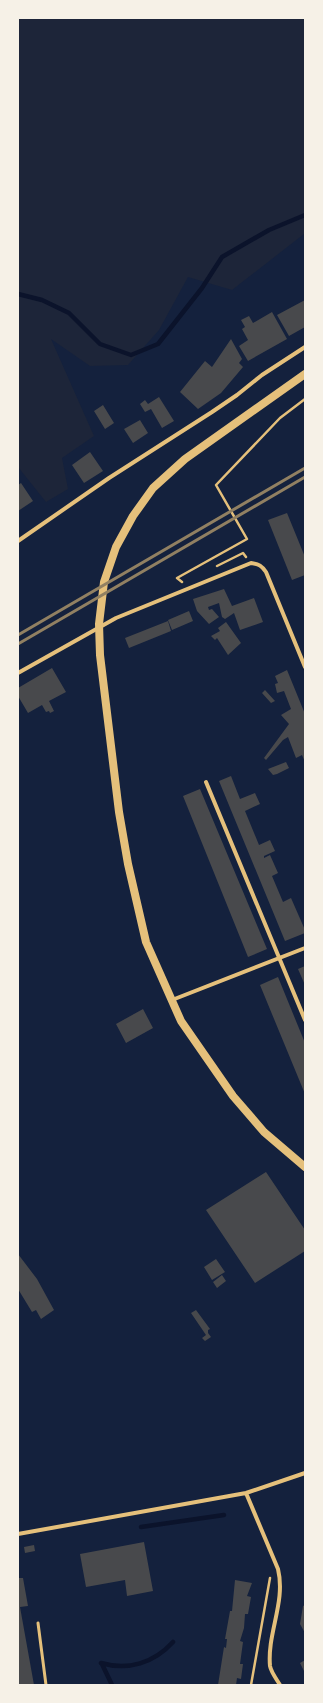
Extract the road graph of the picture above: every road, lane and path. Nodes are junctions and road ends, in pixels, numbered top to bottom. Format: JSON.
{"nodes":[{"id":1,"x":305,"y":347,"type":"edge"},
{"id":2,"x":305,"y":374,"type":"edge"},
{"id":3,"x":305,"y":399,"type":"edge"},
{"id":4,"x":18,"y":541,"type":"edge"},
{"id":5,"x":177,"y":578,"type":"dead end"},
{"id":6,"x":305,"y":667,"type":"edge"},
{"id":7,"x":18,"y":673,"type":"edge"},
{"id":8,"x":206,"y":782,"type":"dead end"},
{"id":9,"x":305,"y":948,"type":"edge"},
{"id":10,"x":279,"y":958,"type":"junction"},
{"id":11,"x":172,"y":1000,"type":"junction"},
{"id":12,"x":305,"y":1020,"type":"edge"},
{"id":13,"x":305,"y":1167,"type":"edge"},
{"id":14,"x":305,"y":1473,"type":"edge"},
{"id":15,"x":246,"y":1493,"type":"junction"},
{"id":16,"x":18,"y":1534,"type":"edge"},
{"id":17,"x":271,"y":1574,"type":"dead end"},
{"id":18,"x":38,"y":1623,"type":"dead end"},
{"id":19,"x":46,"y":1685,"type":"edge"},
{"id":20,"x":251,"y":1685,"type":"edge"},
{"id":21,"x":280,"y":1685,"type":"edge"}],
"edges":[{"from":1,"to":4,"type":"street"},
{"from":2,"to":11,"type":"main road"},
{"from":3,"to":5,"type":"path"},
{"from":6,"to":7,"type":"street"},
{"from":8,"to":10,"type":"street"},
{"from":9,"to":10,"type":"street"},
{"from":10,"to":11,"type":"street"},
{"from":10,"to":12,"type":"street"},
{"from":11,"to":13,"type":"main road"},
{"from":14,"to":15,"type":"street"},
{"from":15,"to":16,"type":"street"},
{"from":15,"to":21,"type":"street"},
{"from":17,"to":20,"type":"path"},
{"from":18,"to":19,"type":"lane"}]}
